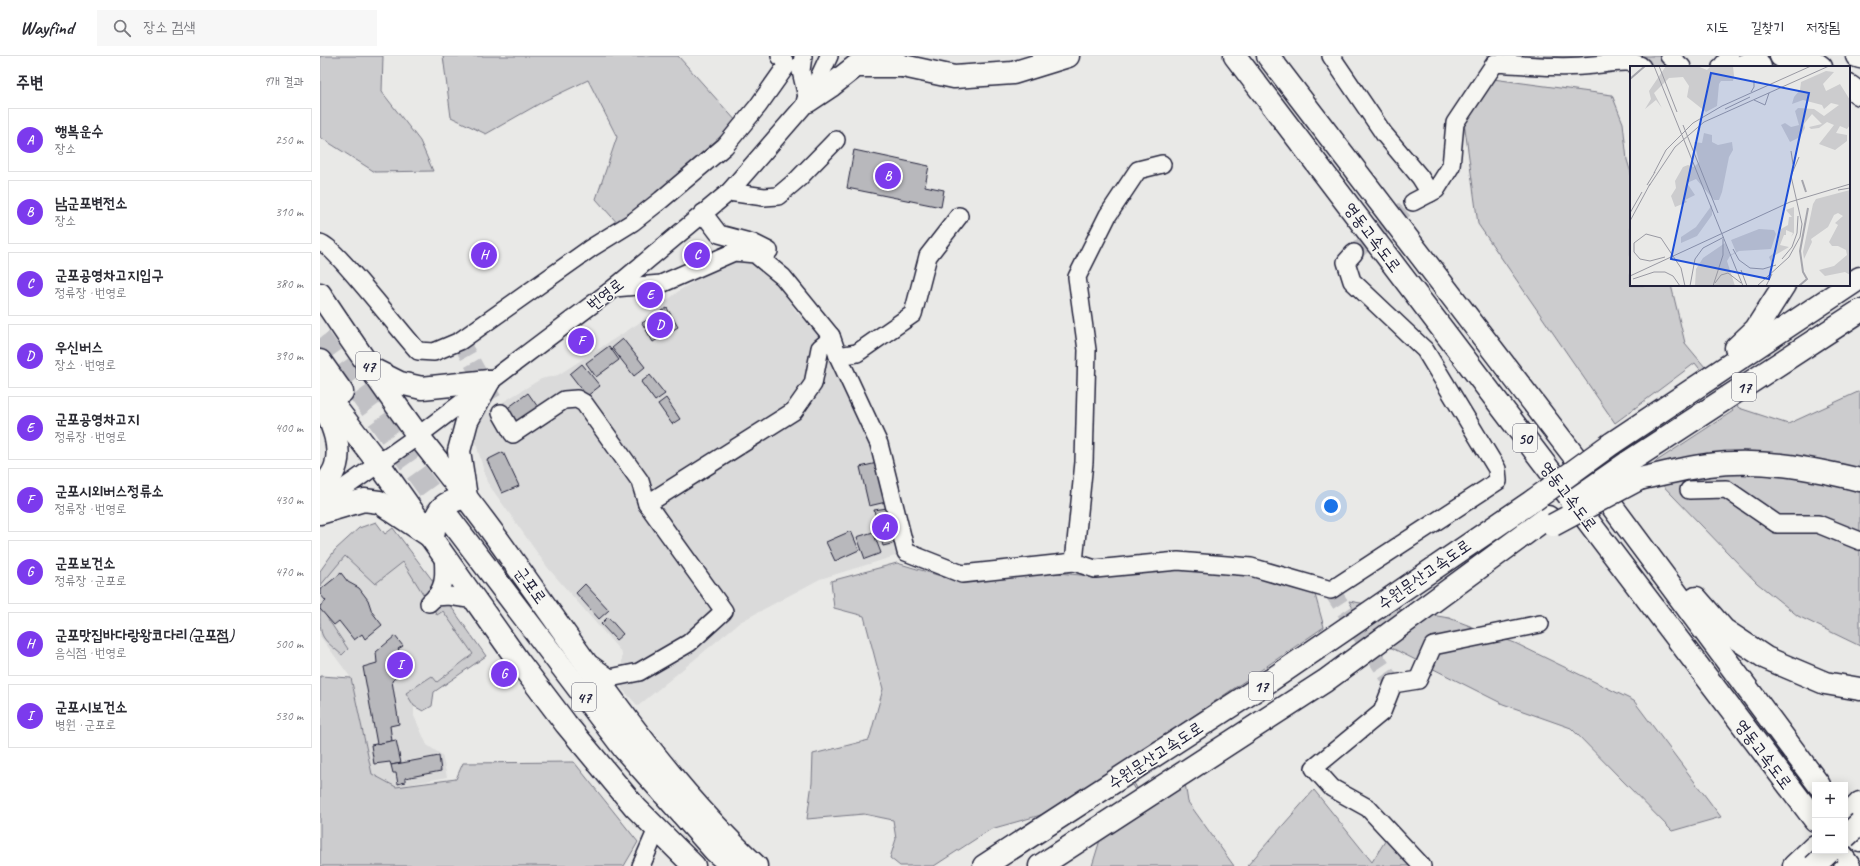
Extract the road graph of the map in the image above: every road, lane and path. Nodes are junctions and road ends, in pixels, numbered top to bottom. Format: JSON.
{"nodes":[{"id":1,"x":829,"y":56,"type":"edge"},
{"id":2,"x":884,"y":56,"type":"edge"},
{"id":3,"x":1068,"y":56,"type":"edge"},
{"id":4,"x":1235,"y":56,"type":"edge"},
{"id":5,"x":1268,"y":56,"type":"edge"},
{"id":6,"x":1330,"y":56,"type":"edge"},
{"id":7,"x":1669,"y":56,"type":"edge"},
{"id":8,"x":1781,"y":56,"type":"edge"},
{"id":9,"x":1806,"y":56,"type":"edge"},
{"id":10,"x":1857,"y":56,"type":"edge"},
{"id":11,"x":1860,"y":57,"type":"edge"},
{"id":12,"x":793,"y":62,"type":"edge"},
{"id":13,"x":1745,"y":62,"type":"edge"},
{"id":14,"x":903,"y":66,"type":"junction"},
{"id":15,"x":1641,"y":66,"type":"edge"},
{"id":16,"x":1681,"y":66,"type":"edge"},
{"id":17,"x":1726,"y":66,"type":"edge"},
{"id":18,"x":1796,"y":66,"type":"edge"},
{"id":19,"x":1820,"y":66,"type":"edge"},
{"id":20,"x":1850,"y":87,"type":"edge"},
{"id":21,"x":1860,"y":94,"type":"edge"},
{"id":22,"x":808,"y":100,"type":"junction"},
{"id":23,"x":1850,"y":103,"type":"edge"},
{"id":24,"x":1860,"y":110,"type":"edge"},
{"id":25,"x":836,"y":140,"type":"dead end"},
{"id":26,"x":1162,"y":164,"type":"dead end"},
{"id":27,"x":729,"y":192,"type":"junction"},
{"id":28,"x":1430,"y":193,"type":"junction"},
{"id":29,"x":1413,"y":202,"type":"tunnel mouth"},
{"id":30,"x":703,"y":213,"type":"junction"},
{"id":31,"x":959,"y":216,"type":"dead end"},
{"id":32,"x":320,"y":243,"type":"edge"},
{"id":33,"x":1354,"y":253,"type":"tunnel mouth"},
{"id":34,"x":783,"y":277,"type":"junction"},
{"id":35,"x":1860,"y":278,"type":"edge"},
{"id":36,"x":1850,"y":285,"type":"edge"},
{"id":37,"x":1783,"y":286,"type":"edge"},
{"id":38,"x":1848,"y":286,"type":"edge"},
{"id":39,"x":614,"y":288,"type":"junction"},
{"id":40,"x":320,"y":294,"type":"edge"},
{"id":41,"x":1860,"y":311,"type":"edge"},
{"id":42,"x":831,"y":336,"type":"junction"},
{"id":43,"x":838,"y":356,"type":"junction"},
{"id":44,"x":320,"y":361,"type":"edge"},
{"id":45,"x":369,"y":367,"type":"junction"},
{"id":46,"x":489,"y":381,"type":"junction"},
{"id":47,"x":320,"y":386,"type":"edge"},
{"id":48,"x":342,"y":392,"type":"dead end"},
{"id":49,"x":320,"y":396,"type":"edge"},
{"id":50,"x":1678,"y":399,"type":"junction"},
{"id":51,"x":501,"y":413,"type":"tunnel mouth"},
{"id":52,"x":418,"y":435,"type":"junction"},
{"id":53,"x":379,"y":464,"type":"junction"},
{"id":54,"x":1633,"y":471,"type":"junction"},
{"id":55,"x":1860,"y":480,"type":"edge"},
{"id":56,"x":1600,"y":490,"type":"junction"},
{"id":57,"x":1689,"y":490,"type":"dead end"},
{"id":58,"x":320,"y":492,"type":"edge"},
{"id":59,"x":466,"y":497,"type":"junction"},
{"id":60,"x":647,"y":504,"type":"junction"},
{"id":61,"x":320,"y":505,"type":"edge"},
{"id":62,"x":320,"y":513,"type":"edge"},
{"id":63,"x":441,"y":534,"type":"junction"},
{"id":64,"x":1860,"y":541,"type":"edge"},
{"id":65,"x":1074,"y":562,"type":"junction"},
{"id":66,"x":475,"y":600,"type":"junction"},
{"id":67,"x":1540,"y":624,"type":"dead end"},
{"id":68,"x":585,"y":660,"type":"junction"},
{"id":69,"x":1860,"y":689,"type":"edge"},
{"id":70,"x":1817,"y":782,"type":"edge"},
{"id":71,"x":1797,"y":796,"type":"junction"},
{"id":72,"x":1860,"y":803,"type":"edge"},
{"id":73,"x":1814,"y":818,"type":"edge"},
{"id":74,"x":1846,"y":818,"type":"edge"},
{"id":75,"x":1848,"y":823,"type":"edge"},
{"id":76,"x":1860,"y":823,"type":"edge"},
{"id":77,"x":657,"y":829,"type":"junction"},
{"id":78,"x":1812,"y":831,"type":"edge"},
{"id":79,"x":1848,"y":834,"type":"edge"},
{"id":80,"x":1860,"y":840,"type":"edge"},
{"id":81,"x":1812,"y":849,"type":"edge"},
{"id":82,"x":1821,"y":854,"type":"edge"},
{"id":83,"x":1827,"y":854,"type":"edge"},
{"id":84,"x":1840,"y":854,"type":"edge"},
{"id":85,"x":641,"y":866,"type":"edge"},
{"id":86,"x":694,"y":866,"type":"edge"},
{"id":87,"x":713,"y":866,"type":"edge"},
{"id":88,"x":732,"y":866,"type":"edge"},
{"id":89,"x":756,"y":866,"type":"edge"},
{"id":90,"x":984,"y":866,"type":"edge"},
{"id":91,"x":1040,"y":866,"type":"edge"},
{"id":92,"x":1422,"y":866,"type":"edge"},
{"id":93,"x":1794,"y":866,"type":"edge"},
{"id":94,"x":1814,"y":866,"type":"edge"},
{"id":95,"x":1827,"y":866,"type":"edge"},
{"id":96,"x":1849,"y":866,"type":"edge"}],
"edges":[{"from":1,"to":22,"type":"street","name":"번영로"},
{"from":2,"to":14,"type":"main road"},
{"from":3,"to":14,"type":"main road"},
{"from":4,"to":71,"type":"main road","name":"영동고속도로","number":"50"},
{"from":5,"to":56,"type":"main road","name":"영동고속도로","number":"50"},
{"from":6,"to":28,"type":"street"},
{"from":7,"to":16,"type":"street"},
{"from":8,"to":18,"type":"main road"},
{"from":9,"to":19,"type":"main road"},
{"from":10,"to":11,"type":"main road"},
{"from":12,"to":22,"type":"street"},
{"from":12,"to":32,"type":"street"},
{"from":13,"to":17,"type":"street"},
{"from":14,"to":22,"type":"main road"},
{"from":15,"to":28,"type":"street"},
{"from":20,"to":21,"type":"main road"},
{"from":22,"to":27,"type":"street","name":"번영로"},
{"from":23,"to":24,"type":"main road"},
{"from":25,"to":27,"type":"street"},
{"from":26,"to":65,"type":"street"},
{"from":27,"to":30,"type":"street","name":"번영로"},
{"from":28,"to":29,"type":"street"},
{"from":30,"to":34,"type":"street"},
{"from":30,"to":39,"type":"street","name":"번영로"},
{"from":31,"to":43,"type":"street"},
{"from":33,"to":65,"type":"street"},
{"from":34,"to":39,"type":"street"},
{"from":34,"to":42,"type":"street"},
{"from":35,"to":36,"type":"main road","name":"수원문산고속도로","number":"17"},
{"from":37,"to":50,"type":"main road"},
{"from":38,"to":50,"type":"main road","name":"수원문산고속도로","number":"17"},
{"from":39,"to":46,"type":"street","name":"번영로"},
{"from":40,"to":45,"type":"main road","name":"군포로","number":"47"},
{"from":41,"to":54,"type":"main road","name":"수원문산고속도로","number":"17"},
{"from":42,"to":43,"type":"street"},
{"from":42,"to":60,"type":"street"},
{"from":43,"to":65,"type":"street"},
{"from":44,"to":48,"type":"main road","number":"47"},
{"from":45,"to":46,"type":"main road"},
{"from":45,"to":52,"type":"main road","name":"군포로","number":"47"},
{"from":46,"to":52,"type":"street","name":"번영로"},
{"from":46,"to":59,"type":"main road"},
{"from":47,"to":53,"type":"main road","name":"군포로","number":"47"},
{"from":49,"to":58,"type":"main road"},
{"from":50,"to":90,"type":"main road","name":"수원문산고속도로","number":"17","bridge":true},
{"from":51,"to":60,"type":"street"},
{"from":52,"to":53,"type":"street","name":"번영로"},
{"from":52,"to":59,"type":"main road","name":"군포로","number":"47"},
{"from":53,"to":61,"type":"street","name":"번영로"},
{"from":53,"to":63,"type":"main road","name":"군포로","number":"47"},
{"from":54,"to":55,"type":"main road"},
{"from":54,"to":91,"type":"main road","name":"수원문산고속도로","number":"17","bridge":true},
{"from":56,"to":69,"type":"main road"},
{"from":56,"to":70,"type":"main road","name":"영동고속도로","number":"50"},
{"from":57,"to":64,"type":"street"},
{"from":59,"to":63,"type":"main road"},
{"from":59,"to":68,"type":"main road","name":"군포로","number":"47"},
{"from":60,"to":68,"type":"street"},
{"from":62,"to":63,"type":"main road"},
{"from":63,"to":66,"type":"main road","name":"군포로","number":"47"},
{"from":63,"to":66,"type":"street"},
{"from":63,"to":87,"type":"main road","name":"군포로","number":"47"},
{"from":63,"to":88,"type":"main road","name":"군포로","number":"47"},
{"from":66,"to":77,"type":"main road","name":"군포로","number":"47"},
{"from":67,"to":92,"type":"street"},
{"from":68,"to":89,"type":"main road","name":"군포로","number":"47"},
{"from":71,"to":73,"type":"main road","name":"영동고속도로","number":"50"},
{"from":71,"to":78,"type":"main road"},
{"from":72,"to":74,"type":"main road"},
{"from":75,"to":80,"type":"main road"},
{"from":76,"to":79,"type":"main road","bridge":true},
{"from":77,"to":85,"type":"street"},
{"from":77,"to":86,"type":"main road","name":"군포로","number":"47"},
{"from":81,"to":93,"type":"main road"},
{"from":82,"to":95,"type":"main road"},
{"from":83,"to":94,"type":"main road","bridge":true},
{"from":84,"to":96,"type":"main road"}]}
